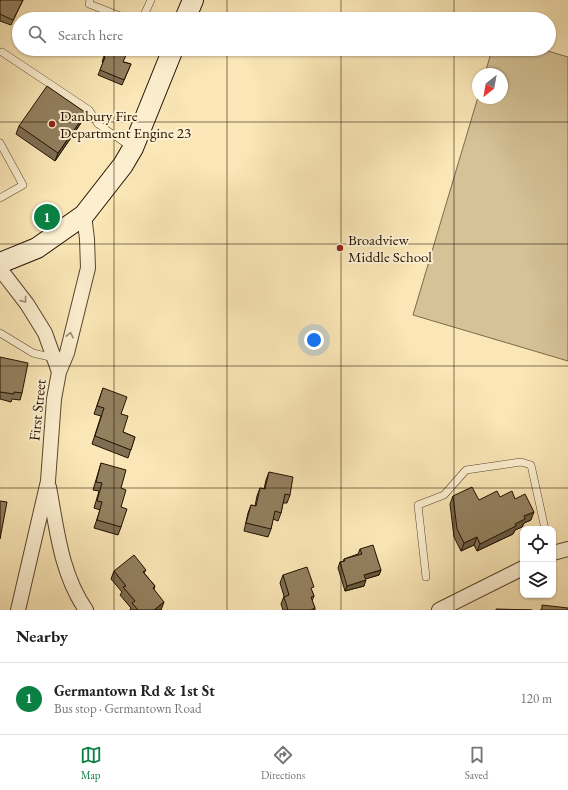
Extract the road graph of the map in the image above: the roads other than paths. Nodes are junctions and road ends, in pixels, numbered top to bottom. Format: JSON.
{"nodes":[{"id":1,"x":90,"y":0,"type":"edge"},
{"id":2,"x":151,"y":0,"type":"edge"},
{"id":3,"x":193,"y":0,"type":"edge"},
{"id":4,"x":110,"y":12,"type":"edge"},
{"id":5,"x":145,"y":12,"type":"edge"},
{"id":6,"x":188,"y":12,"type":"edge"},
{"id":7,"x":2,"y":52,"type":"dead end"},
{"id":8,"x":170,"y":56,"type":"edge"},
{"id":9,"x":0,"y":143,"type":"edge"},
{"id":10,"x":133,"y":148,"type":"junction"},
{"id":11,"x":0,"y":198,"type":"edge"},
{"id":12,"x":84,"y":215,"type":"junction"},
{"id":13,"x":0,"y":263,"type":"edge"},
{"id":14,"x":0,"y":269,"type":"edge"},
{"id":15,"x":0,"y":333,"type":"edge"},
{"id":16,"x":54,"y":358,"type":"junction"},
{"id":17,"x":59,"y":372,"type":"junction"},
{"id":18,"x":48,"y":481,"type":"junction"},
{"id":19,"x":544,"y":526,"type":"edge"},
{"id":20,"x":568,"y":549,"type":"edge"},
{"id":21,"x":556,"y":552,"type":"edge"},
{"id":22,"x":520,"y":570,"type":"edge"},
{"id":23,"x":426,"y":577,"type":"dead end"},
{"id":24,"x":18,"y":610,"type":"edge"},
{"id":25,"x":86,"y":610,"type":"edge"},
{"id":26,"x":439,"y":610,"type":"edge"}],
"edges":[{"from":1,"to":4,"type":"lane"},
{"from":2,"to":5,"type":"lane"},
{"from":3,"to":6,"type":"main road"},
{"from":7,"to":10,"type":"lane"},
{"from":8,"to":10,"type":"main road"},
{"from":9,"to":11,"type":"lane"},
{"from":10,"to":12,"type":"main road"},
{"from":12,"to":13,"type":"main road"},
{"from":17,"to":12,"type":"street","name":"First Street","one_way":true},
{"from":14,"to":16,"type":"street","one_way":true},
{"from":15,"to":16,"type":"lane"},
{"from":16,"to":17,"type":"street"},
{"from":17,"to":18,"type":"street","name":"First Street"},
{"from":18,"to":24,"type":"street","name":"First Street"},
{"from":18,"to":25,"type":"street"},
{"from":19,"to":23,"type":"lane"},
{"from":20,"to":21,"type":"street"},
{"from":22,"to":26,"type":"street"}]}
